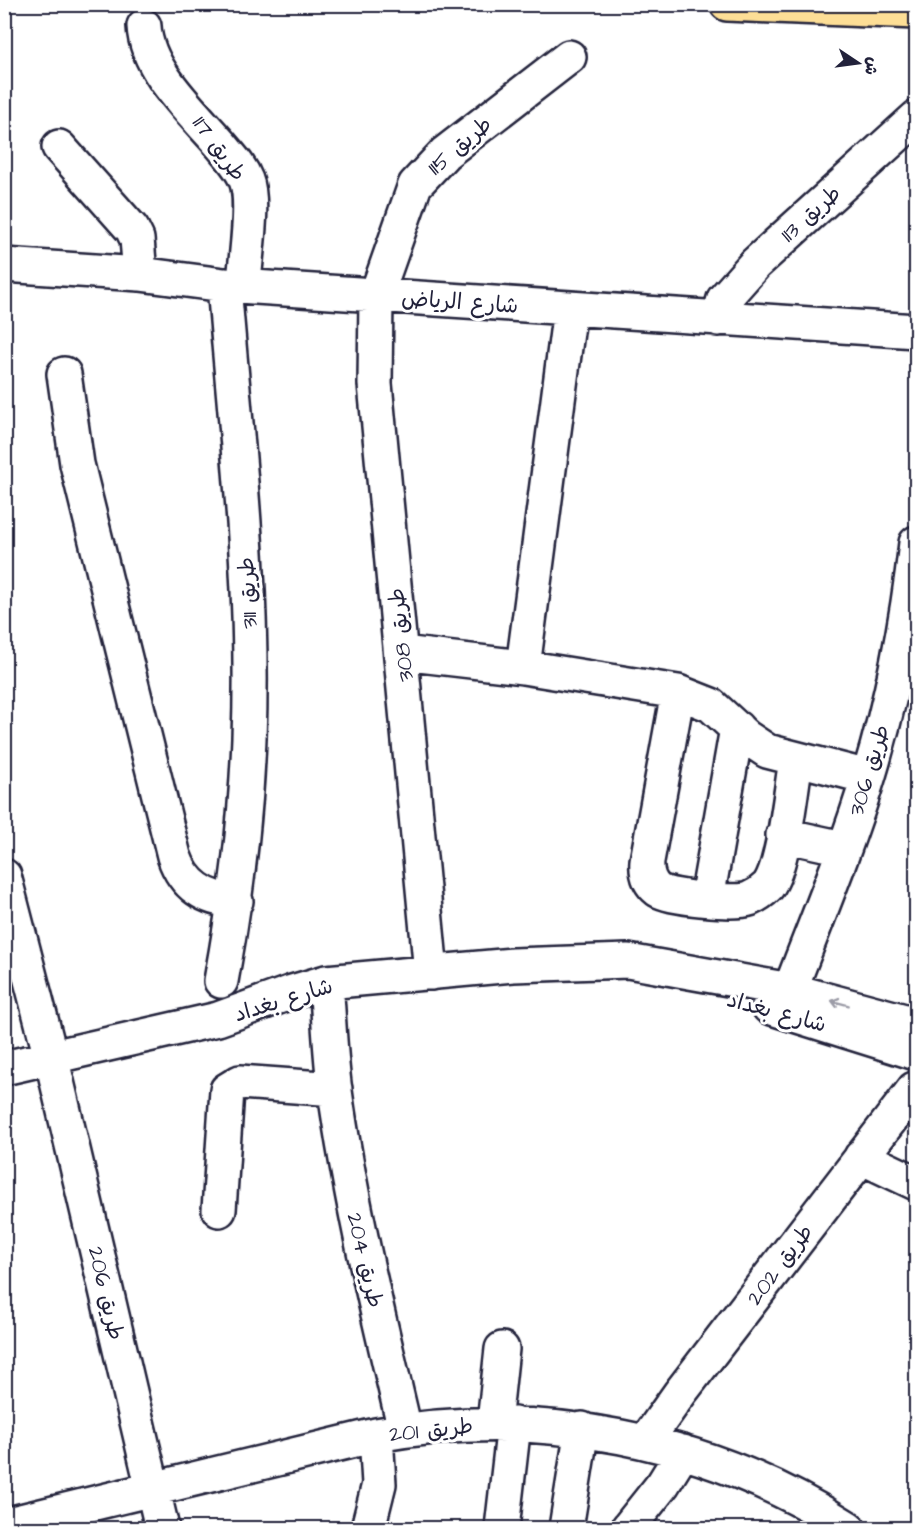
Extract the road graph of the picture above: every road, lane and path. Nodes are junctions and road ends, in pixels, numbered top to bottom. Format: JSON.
{"nodes":[{"id":1,"x":727,"y":4,"type":"edge"},
{"id":2,"x":916,"y":12,"type":"edge"},
{"id":3,"x":144,"y":26,"type":"dead end"},
{"id":4,"x":569,"y":57,"type":"dead end"},
{"id":5,"x":916,"y":118,"type":"edge"},
{"id":6,"x":59,"y":147,"type":"dead end"},
{"id":7,"x":4,"y":265,"type":"edge"},
{"id":8,"x":140,"y":274,"type":"junction"},
{"id":9,"x":234,"y":285,"type":"junction"},
{"id":10,"x":376,"y":296,"type":"junction"},
{"id":11,"x":570,"y":309,"type":"junction"},
{"id":12,"x":718,"y":319,"type":"junction"},
{"id":13,"x":916,"y":331,"type":"edge"},
{"id":14,"x":64,"y":374,"type":"dead end"},
{"id":15,"x":916,"y":543,"type":"edge"},
{"id":16,"x":913,"y":602,"type":"edge"},
{"id":17,"x":402,"y":653,"type":"junction"},
{"id":18,"x":523,"y":667,"type":"junction"},
{"id":19,"x":678,"y":692,"type":"junction"},
{"id":20,"x":737,"y":728,"type":"junction"},
{"id":21,"x":796,"y":760,"type":"junction"},
{"id":22,"x":868,"y":777,"type":"junction"},
{"id":23,"x":783,"y":835,"type":"junction"},
{"id":24,"x":843,"y":848,"type":"junction"},
{"id":25,"x":4,"y":876,"type":"edge"},
{"id":26,"x":707,"y":899,"type":"junction"},
{"id":27,"x":236,"y":901,"type":"junction"},
{"id":28,"x":603,"y":962,"type":"junction"},
{"id":29,"x":431,"y":974,"type":"junction"},
{"id":30,"x":221,"y":981,"type":"dead end"},
{"id":31,"x":326,"y":982,"type":"junction"},
{"id":32,"x":790,"y":990,"type":"junction"},
{"id":33,"x":896,"y":1028,"type":"edge"},
{"id":34,"x":916,"y":1053,"type":"edge"},
{"id":35,"x":51,"y":1058,"type":"junction"},
{"id":36,"x":4,"y":1068,"type":"edge"},
{"id":37,"x":335,"y":1089,"type":"junction"},
{"id":38,"x":909,"y":1106,"type":"edge"},
{"id":39,"x":861,"y":1157,"type":"junction"},
{"id":40,"x":916,"y":1183,"type":"edge"},
{"id":41,"x":219,"y":1210,"type":"dead end"},
{"id":42,"x":502,"y":1350,"type":"dead end"},
{"id":43,"x":504,"y":1424,"type":"junction"},
{"id":44,"x":582,"y":1429,"type":"junction"},
{"id":45,"x":391,"y":1433,"type":"junction"},
{"id":46,"x":646,"y":1441,"type":"junction"},
{"id":47,"x":683,"y":1452,"type":"junction"},
{"id":48,"x":153,"y":1491,"type":"junction"},
{"id":49,"x":4,"y":1525,"type":"edge"},
{"id":50,"x":162,"y":1528,"type":"edge"},
{"id":51,"x":368,"y":1528,"type":"edge"},
{"id":52,"x":501,"y":1528,"type":"edge"},
{"id":53,"x":566,"y":1528,"type":"edge"},
{"id":54,"x":628,"y":1528,"type":"edge"},
{"id":55,"x":848,"y":1528,"type":"edge"}],
"edges":[{"from":1,"to":2,"type":"main road"},
{"from":3,"to":9,"type":"street","name":"طريق 117"},
{"from":4,"to":10,"type":"street","name":"طريق 115"},
{"from":5,"to":12,"type":"street","name":"طريق 113"},
{"from":6,"to":8,"type":"street"},
{"from":7,"to":8,"type":"street","name":"شارع الرياض"},
{"from":8,"to":9,"type":"street","name":"شارع الرياض"},
{"from":9,"to":10,"type":"street","name":"شارع الرياض"},
{"from":9,"to":27,"type":"street","name":"طريق 311"},
{"from":10,"to":11,"type":"street","name":"شارع الرياض"},
{"from":10,"to":17,"type":"street","name":"طريق 308"},
{"from":11,"to":12,"type":"street","name":"شارع الرياض"},
{"from":11,"to":18,"type":"street"},
{"from":12,"to":13,"type":"street","name":"شارع الرياض"},
{"from":14,"to":27,"type":"street"},
{"from":15,"to":16,"type":"street","name":"طريق 306"},
{"from":16,"to":22,"type":"street","name":"طريق 306"},
{"from":17,"to":18,"type":"street"},
{"from":17,"to":29,"type":"street","name":"طريق 308"},
{"from":18,"to":19,"type":"street"},
{"from":19,"to":20,"type":"street"},
{"from":19,"to":26,"type":"street"},
{"from":20,"to":21,"type":"street"},
{"from":20,"to":26,"type":"street"},
{"from":21,"to":22,"type":"street"},
{"from":21,"to":23,"type":"street"},
{"from":22,"to":24,"type":"street","name":"طريق 306"},
{"from":23,"to":24,"type":"street"},
{"from":23,"to":26,"type":"street"},
{"from":24,"to":32,"type":"street","name":"طريق 306"},
{"from":25,"to":35,"type":"street","name":"طريق 206"},
{"from":27,"to":30,"type":"street","name":"طريق 311"},
{"from":28,"to":29,"type":"street","name":"شارع بغداد"},
{"from":28,"to":32,"type":"street","name":"شارع بغداد"},
{"from":28,"to":33,"type":"street","name":"شارع بغداد"},
{"from":29,"to":31,"type":"street","name":"شارع بغداد"},
{"from":31,"to":35,"type":"street","name":"شارع بغداد"},
{"from":31,"to":37,"type":"street","name":"طريق 204"},
{"from":33,"to":32,"type":"street","name":"شارع بغداد","one_way":true},
{"from":33,"to":34,"type":"street","name":"شارع بغداد"},
{"from":35,"to":36,"type":"street","name":"شارع بغداد"},
{"from":35,"to":48,"type":"street","name":"طريق 206"},
{"from":37,"to":41,"type":"street"},
{"from":37,"to":45,"type":"street","name":"طريق 204"},
{"from":38,"to":39,"type":"street","name":"طريق 202"},
{"from":39,"to":40,"type":"street"},
{"from":39,"to":46,"type":"street","name":"طريق 202"},
{"from":42,"to":43,"type":"street"},
{"from":43,"to":44,"type":"street","name":"طريق 201"},
{"from":43,"to":45,"type":"street","name":"طريق 201"},
{"from":43,"to":52,"type":"street"},
{"from":44,"to":46,"type":"street","name":"طريق 201"},
{"from":44,"to":53,"type":"street"},
{"from":45,"to":48,"type":"street","name":"طريق 201"},
{"from":45,"to":51,"type":"street","name":"طريق 204"},
{"from":46,"to":47,"type":"street","name":"طريق 201"},
{"from":47,"to":54,"type":"street"},
{"from":47,"to":55,"type":"street","name":"طريق 201"},
{"from":48,"to":49,"type":"street","name":"طريق 201"},
{"from":48,"to":50,"type":"street","name":"طريق 206"}]}
